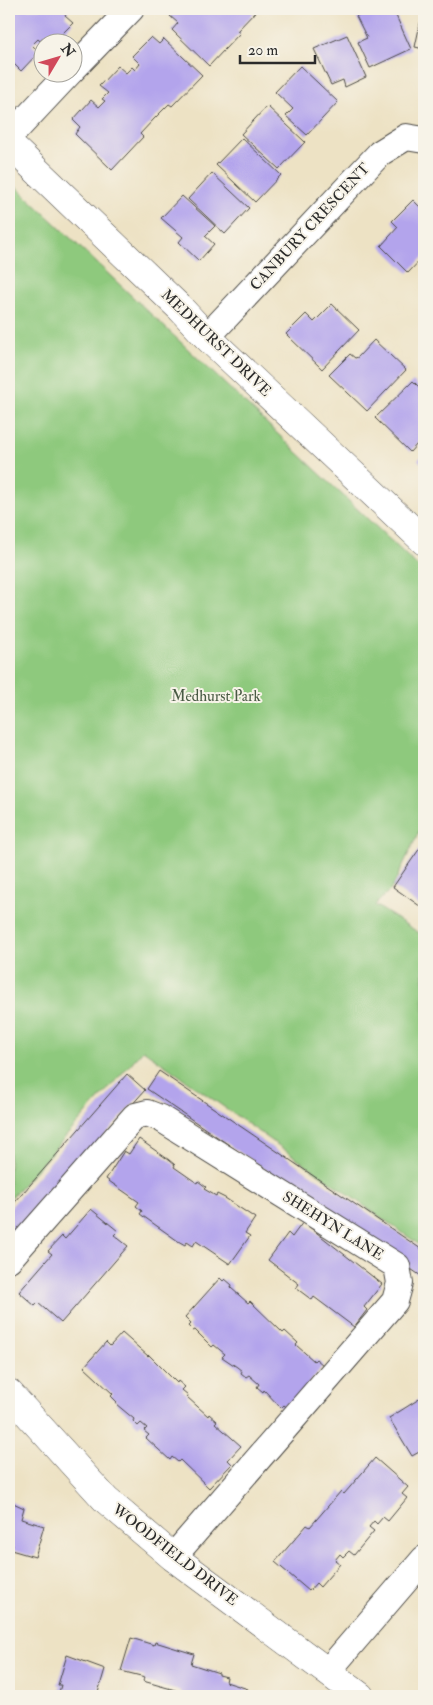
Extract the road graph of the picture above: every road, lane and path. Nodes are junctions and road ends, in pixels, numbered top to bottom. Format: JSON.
{"nodes":[{"id":1,"x":130,"y":9,"type":"edge"},
{"id":2,"x":82,"y":59,"type":"edge"},
{"id":3,"x":61,"y":82,"type":"edge"},
{"id":4,"x":9,"y":137,"type":"edge"},
{"id":5,"x":424,"y":140,"type":"edge"},
{"id":6,"x":9,"y":144,"type":"edge"},
{"id":7,"x":208,"y":337,"type":"junction"},
{"id":8,"x":424,"y":541,"type":"edge"},
{"id":9,"x":9,"y":1258,"type":"edge"},
{"id":10,"x":9,"y":1393,"type":"edge"},
{"id":11,"x":173,"y":1557,"type":"junction"},
{"id":12,"x":424,"y":1559,"type":"edge"},
{"id":13,"x":327,"y":1672,"type":"junction"},
{"id":14,"x":360,"y":1696,"type":"edge"}],
"edges":[{"from":1,"to":2,"type":"street"},
{"from":3,"to":4,"type":"street"},
{"from":5,"to":7,"type":"street","name":"CANBURY CRESCENT"},
{"from":6,"to":7,"type":"street","name":"MEDHURST DRIVE"},
{"from":7,"to":8,"type":"street","name":"MEDHURST DRIVE"},
{"from":9,"to":11,"type":"street","name":"SHEHYN LANE"},
{"from":10,"to":11,"type":"street","name":"WOODFIELD DRIVE"},
{"from":11,"to":13,"type":"street","name":"WOODFIELD DRIVE"},
{"from":12,"to":13,"type":"street"},
{"from":13,"to":14,"type":"street","name":"WOODFIELD DRIVE"}]}
